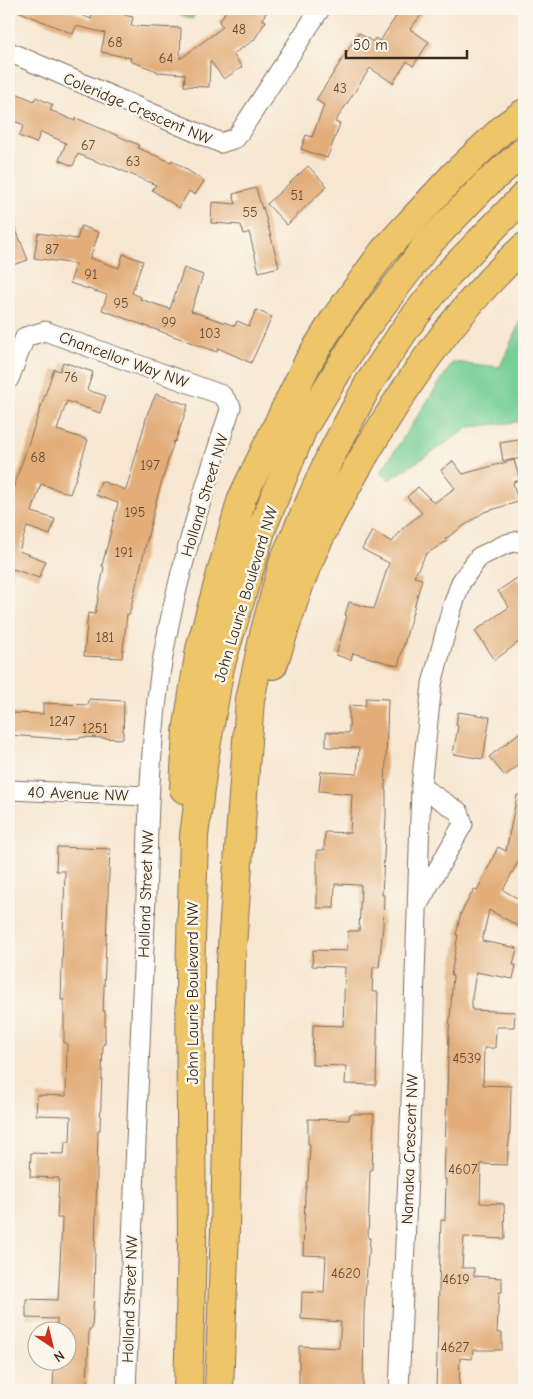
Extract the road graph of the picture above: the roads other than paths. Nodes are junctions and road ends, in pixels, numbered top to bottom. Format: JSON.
{"nodes":[{"id":1,"x":320,"y":9,"type":"edge"},
{"id":2,"x":9,"y":52,"type":"edge"},
{"id":3,"x":524,"y":113,"type":"edge"},
{"id":4,"x":524,"y":151,"type":"edge"},
{"id":5,"x":524,"y":196,"type":"edge"},
{"id":6,"x":524,"y":247,"type":"edge"},
{"id":7,"x":9,"y":379,"type":"edge"},
{"id":8,"x":231,"y":407,"type":"joint"},
{"id":9,"x":524,"y":540,"type":"edge"},
{"id":10,"x":250,"y":700,"type":"junction"},
{"id":11,"x":421,"y":787,"type":"junction"},
{"id":12,"x":9,"y":790,"type":"edge"},
{"id":13,"x":148,"y":796,"type":"junction"},
{"id":14,"x":194,"y":836,"type":"junction"},
{"id":15,"x":416,"y":907,"type":"junction"},
{"id":16,"x":126,"y":1390,"type":"edge"},
{"id":17,"x":188,"y":1390,"type":"edge"},
{"id":18,"x":219,"y":1390,"type":"edge"},
{"id":19,"x":399,"y":1390,"type":"edge"}],
"edges":[{"from":1,"to":2,"type":"street","name":"Coleridge Crescent NW"},
{"from":3,"to":14,"type":"main road"},
{"from":4,"to":14,"type":"main road","name":"John Laurie Boulevard NW"},
{"from":5,"to":10,"type":"main road","name":"John Laurie Boulevard NW"},
{"from":6,"to":10,"type":"main road"},
{"from":7,"to":8,"type":"street","name":"Chancellor Way NW"},
{"from":8,"to":13,"type":"street","name":"Holland Street NW"},
{"from":9,"to":11,"type":"street","name":"Namaka Crescent NW"},
{"from":10,"to":18,"type":"main road","name":"John Laurie Boulevard NW"},
{"from":11,"to":15,"type":"street","name":"Namaka Crescent NW"},
{"from":11,"to":15,"type":"street","name":"Namaka Crescent NW"},
{"from":12,"to":13,"type":"street","name":"40 Avenue NW"},
{"from":13,"to":16,"type":"street","name":"Holland Street NW"},
{"from":14,"to":17,"type":"main road","name":"John Laurie Boulevard NW"},
{"from":15,"to":19,"type":"street","name":"Namaka Crescent NW"}]}
